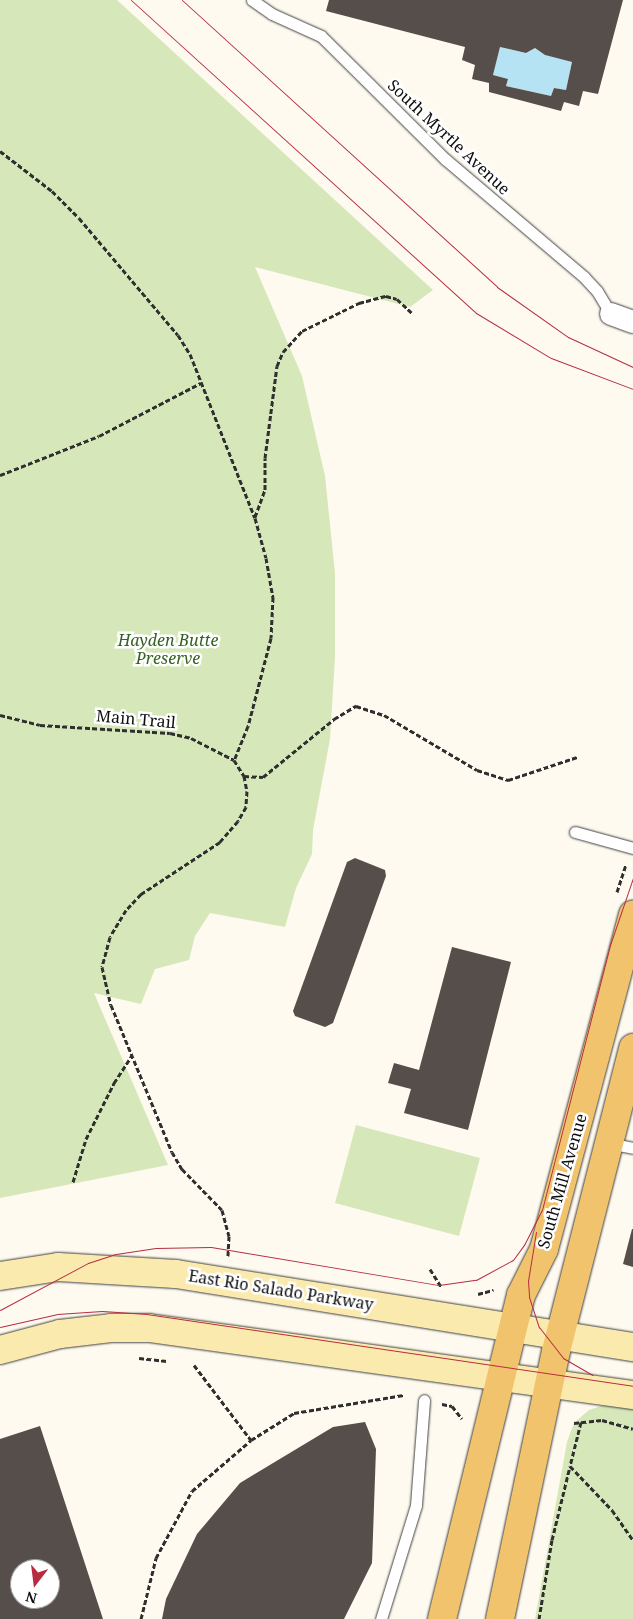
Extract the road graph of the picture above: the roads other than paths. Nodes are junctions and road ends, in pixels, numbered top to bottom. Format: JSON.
{"nodes":[{"id":1,"x":252,"y":0,"type":"edge"},
{"id":2,"x":611,"y":314,"type":"joint"},
{"id":3,"x":633,"y":322,"type":"edge"},
{"id":4,"x":575,"y":832,"type":"dead end"},
{"id":5,"x":633,"y":848,"type":"edge"},
{"id":6,"x":633,"y":915,"type":"edge"},
{"id":7,"x":633,"y":1048,"type":"edge"},
{"id":8,"x":621,"y":1146,"type":"edge"},
{"id":9,"x":0,"y":1276,"type":"edge"},
{"id":10,"x":513,"y":1328,"type":"junction"},
{"id":11,"x":560,"y":1337,"type":"junction"},
{"id":12,"x":633,"y":1347,"type":"edge"},
{"id":13,"x":0,"y":1350,"type":"edge"},
{"id":14,"x":502,"y":1375,"type":"junction"},
{"id":15,"x":549,"y":1381,"type":"junction"},
{"id":16,"x":633,"y":1395,"type":"edge"},
{"id":17,"x":424,"y":1400,"type":"road end"},
{"id":18,"x":381,"y":1619,"type":"edge"},
{"id":19,"x":442,"y":1619,"type":"edge"},
{"id":20,"x":500,"y":1619,"type":"edge"}],
"edges":[{"from":1,"to":2,"type":"lane","name":"South Myrtle Avenue"},
{"from":2,"to":3,"type":"street"},
{"from":4,"to":5,"type":"lane"},
{"from":6,"to":10,"type":"main road","name":"South Mill Avenue"},
{"from":7,"to":8,"type":"main road","name":"South Mill Avenue"},
{"from":8,"to":11,"type":"main road","name":"South Mill Avenue"},
{"from":9,"to":10,"type":"main road","name":"East Rio Salado Parkway"},
{"from":10,"to":11,"type":"main road","name":"East Rio Salado Parkway"},
{"from":10,"to":14,"type":"main road","name":"South Mill Avenue"},
{"from":11,"to":12,"type":"main road","name":"East Rio Salado Parkway"},
{"from":11,"to":15,"type":"main road","name":"South Mill Avenue"},
{"from":13,"to":14,"type":"main road"},
{"from":14,"to":15,"type":"main road"},
{"from":14,"to":19,"type":"main road","name":"South Mill Avenue"},
{"from":15,"to":16,"type":"main road"},
{"from":15,"to":20,"type":"main road","name":"South Mill Avenue"},
{"from":17,"to":18,"type":"lane"}]}
